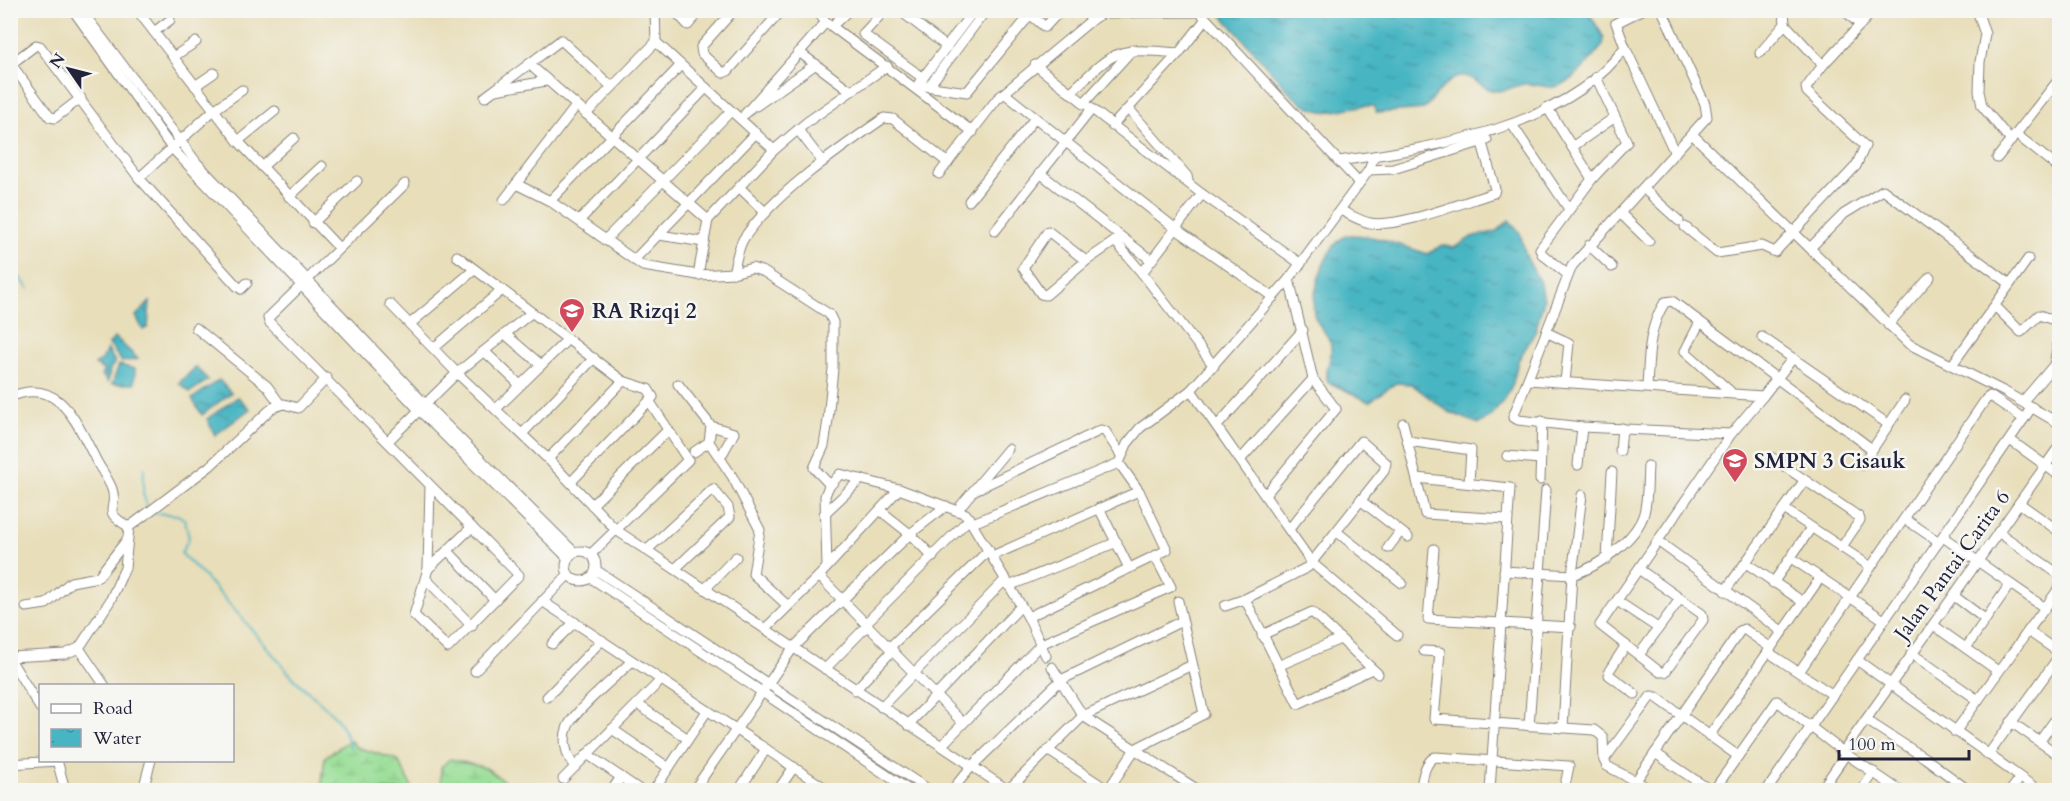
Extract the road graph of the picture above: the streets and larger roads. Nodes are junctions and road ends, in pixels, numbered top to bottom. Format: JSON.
{"nodes":[{"id":1,"x":73,"y":10,"type":"edge"},
{"id":2,"x":81,"y":10,"type":"edge"},
{"id":3,"x":137,"y":10,"type":"edge"},
{"id":4,"x":674,"y":10,"type":"edge"},
{"id":5,"x":701,"y":10,"type":"edge"},
{"id":6,"x":734,"y":10,"type":"edge"},
{"id":7,"x":782,"y":10,"type":"edge"},
{"id":8,"x":816,"y":10,"type":"edge"},
{"id":9,"x":849,"y":10,"type":"edge"},
{"id":10,"x":885,"y":10,"type":"edge"},
{"id":11,"x":899,"y":10,"type":"edge"},
{"id":12,"x":986,"y":10,"type":"edge"},
{"id":13,"x":1061,"y":10,"type":"edge"},
{"id":14,"x":1642,"y":10,"type":"edge"},
{"id":15,"x":1662,"y":10,"type":"edge"},
{"id":16,"x":1784,"y":10,"type":"edge"},
{"id":17,"x":1844,"y":10,"type":"edge"},
{"id":18,"x":1874,"y":10,"type":"edge"},
{"id":19,"x":1977,"y":10,"type":"edge"},
{"id":20,"x":659,"y":12,"type":"edge"},
{"id":21,"x":970,"y":12,"type":"edge"},
{"id":22,"x":1027,"y":13,"type":"edge"},
{"id":23,"x":1201,"y":14,"type":"edge"},
{"id":24,"x":170,"y":20,"type":"dead end"},
{"id":25,"x":829,"y":24,"type":"junction"},
{"id":26,"x":1785,"y":24,"type":"junction"},
{"id":27,"x":1860,"y":25,"type":"junction"},
{"id":28,"x":154,"y":32,"type":"junction"},
{"id":29,"x":196,"y":42,"type":"dead end"},
{"id":30,"x":656,"y":42,"type":"junction"},
{"id":31,"x":1625,"y":46,"type":"junction"},
{"id":32,"x":947,"y":47,"type":"junction"},
{"id":33,"x":1133,"y":50,"type":"junction"},
{"id":34,"x":798,"y":52,"type":"junction"},
{"id":35,"x":1179,"y":53,"type":"junction"},
{"id":36,"x":1760,"y":53,"type":"dead end"},
{"id":37,"x":173,"y":57,"type":"junction"},
{"id":38,"x":529,"y":64,"type":"junction"},
{"id":39,"x":816,"y":64,"type":"junction"},
{"id":40,"x":681,"y":65,"type":"junction"},
{"id":41,"x":1035,"y":65,"type":"junction"},
{"id":42,"x":1823,"y":65,"type":"junction"},
{"id":43,"x":887,"y":66,"type":"junction"},
{"id":44,"x":214,"y":73,"type":"dead end"},
{"id":45,"x":1596,"y":77,"type":"junction"},
{"id":46,"x":2060,"y":78,"type":"edge"},
{"id":47,"x":546,"y":81,"type":"junction"},
{"id":48,"x":921,"y":85,"type":"junction"},
{"id":49,"x":195,"y":86,"type":"junction"},
{"id":50,"x":612,"y":87,"type":"junction"},
{"id":51,"x":706,"y":88,"type":"junction"},
{"id":52,"x":242,"y":90,"type":"dead end"},
{"id":53,"x":852,"y":91,"type":"junction"},
{"id":54,"x":1004,"y":93,"type":"junction"},
{"id":55,"x":1070,"y":93,"type":"junction"},
{"id":56,"x":81,"y":98,"type":"junction"},
{"id":57,"x":1083,"y":104,"type":"junction"},
{"id":58,"x":576,"y":106,"type":"junction"},
{"id":59,"x":1547,"y":107,"type":"junction"},
{"id":60,"x":1129,"y":109,"type":"junction"},
{"id":61,"x":214,"y":110,"type":"junction"},
{"id":62,"x":1091,"y":110,"type":"junction"},
{"id":63,"x":275,"y":111,"type":"dead end"},
{"id":64,"x":731,"y":111,"type":"junction"},
{"id":65,"x":586,"y":114,"type":"junction"},
{"id":66,"x":742,"y":116,"type":"junction"},
{"id":67,"x":1614,"y":117,"type":"junction"},
{"id":68,"x":1035,"y":118,"type":"junction"},
{"id":69,"x":1112,"y":126,"type":"junction"},
{"id":70,"x":1508,"y":127,"type":"junction"},
{"id":71,"x":798,"y":130,"type":"junction"},
{"id":72,"x":973,"y":132,"type":"junction"},
{"id":73,"x":756,"y":133,"type":"junction"},
{"id":74,"x":1693,"y":135,"type":"junction"},
{"id":75,"x":294,"y":138,"type":"dead end"},
{"id":76,"x":613,"y":138,"type":"junction"},
{"id":77,"x":2014,"y":138,"type":"junction"},
{"id":78,"x":1481,"y":140,"type":"junction"},
{"id":79,"x":237,"y":141,"type":"junction"},
{"id":80,"x":1064,"y":142,"type":"junction"},
{"id":81,"x":175,"y":144,"type":"junction"},
{"id":82,"x":1572,"y":147,"type":"junction"},
{"id":83,"x":774,"y":150,"type":"junction"},
{"id":84,"x":1675,"y":153,"type":"junction"},
{"id":85,"x":1374,"y":156,"type":"junction"},
{"id":86,"x":1997,"y":158,"type":"dead end"},
{"id":87,"x":822,"y":160,"type":"junction"},
{"id":88,"x":1338,"y":160,"type":"junction"},
{"id":89,"x":638,"y":161,"type":"junction"},
{"id":90,"x":948,"y":163,"type":"junction"},
{"id":91,"x":322,"y":166,"type":"dead end"},
{"id":92,"x":262,"y":167,"type":"junction"},
{"id":93,"x":2060,"y":169,"type":"edge"},
{"id":94,"x":1369,"y":170,"type":"junction"},
{"id":95,"x":1040,"y":173,"type":"junction"},
{"id":96,"x":939,"y":174,"type":"dead end"},
{"id":97,"x":139,"y":178,"type":"junction"},
{"id":98,"x":1592,"y":179,"type":"junction"},
{"id":99,"x":357,"y":181,"type":"dead end"},
{"id":100,"x":662,"y":182,"type":"junction"},
{"id":101,"x":1188,"y":183,"type":"junction"},
{"id":102,"x":1359,"y":183,"type":"junction"},
{"id":103,"x":405,"y":184,"type":"dead end"},
{"id":104,"x":516,"y":184,"type":"junction"},
{"id":105,"x":740,"y":188,"type":"junction"},
{"id":106,"x":1644,"y":189,"type":"junction"},
{"id":107,"x":1202,"y":194,"type":"junction"},
{"id":108,"x":289,"y":197,"type":"junction"},
{"id":109,"x":504,"y":200,"type":"dead end"},
{"id":110,"x":550,"y":201,"type":"junction"},
{"id":111,"x":969,"y":201,"type":"dead end"},
{"id":112,"x":689,"y":205,"type":"junction"},
{"id":113,"x":1569,"y":209,"type":"junction"},
{"id":114,"x":1340,"y":210,"type":"junction"},
{"id":115,"x":766,"y":213,"type":"junction"},
{"id":116,"x":1620,"y":213,"type":"junction"},
{"id":117,"x":708,"y":220,"type":"junction"},
{"id":118,"x":579,"y":221,"type":"junction"},
{"id":119,"x":313,"y":223,"type":"junction"},
{"id":120,"x":1176,"y":229,"type":"junction"},
{"id":121,"x":994,"y":231,"type":"dead end"},
{"id":122,"x":1793,"y":234,"type":"junction"},
{"id":123,"x":659,"y":235,"type":"junction"},
{"id":124,"x":1118,"y":239,"type":"junction"},
{"id":125,"x":605,"y":240,"type":"junction"},
{"id":126,"x":1649,"y":241,"type":"dead end"},
{"id":127,"x":704,"y":242,"type":"junction"},
{"id":128,"x":1589,"y":245,"type":"junction"},
{"id":129,"x":338,"y":247,"type":"junction"},
{"id":130,"x":1810,"y":248,"type":"junction"},
{"id":131,"x":457,"y":256,"type":"dead end"},
{"id":132,"x":2028,"y":259,"type":"dead end"},
{"id":133,"x":634,"y":260,"type":"junction"},
{"id":134,"x":1151,"y":260,"type":"junction"},
{"id":135,"x":1086,"y":261,"type":"junction"},
{"id":136,"x":1301,"y":264,"type":"junction"},
{"id":137,"x":1612,"y":267,"type":"dead end"},
{"id":138,"x":474,"y":270,"type":"junction"},
{"id":139,"x":733,"y":273,"type":"junction"},
{"id":140,"x":1142,"y":273,"type":"junction"},
{"id":141,"x":1567,"y":274,"type":"junction"},
{"id":142,"x":698,"y":275,"type":"junction"},
{"id":143,"x":1930,"y":277,"type":"dead end"},
{"id":144,"x":1289,"y":279,"type":"junction"},
{"id":145,"x":247,"y":283,"type":"dead end"},
{"id":146,"x":304,"y":283,"type":"junction"},
{"id":147,"x":2009,"y":283,"type":"junction"},
{"id":148,"x":502,"y":290,"type":"junction"},
{"id":149,"x":1273,"y":297,"type":"junction"},
{"id":150,"x":390,"y":304,"type":"dead end"},
{"id":151,"x":1995,"y":306,"type":"junction"},
{"id":152,"x":531,"y":313,"type":"junction"},
{"id":153,"x":1700,"y":322,"type":"junction"},
{"id":154,"x":2060,"y":322,"type":"edge"},
{"id":155,"x":410,"y":324,"type":"junction"},
{"id":156,"x":1888,"y":325,"type":"junction"},
{"id":157,"x":195,"y":328,"type":"dead end"},
{"id":158,"x":1303,"y":330,"type":"junction"},
{"id":159,"x":1546,"y":332,"type":"junction"},
{"id":160,"x":2060,"y":332,"type":"edge"},
{"id":161,"x":505,"y":334,"type":"junction"},
{"id":162,"x":1762,"y":337,"type":"dead end"},
{"id":163,"x":568,"y":339,"type":"junction"},
{"id":164,"x":434,"y":348,"type":"junction"},
{"id":165,"x":484,"y":351,"type":"junction"},
{"id":166,"x":594,"y":358,"type":"junction"},
{"id":167,"x":1793,"y":358,"type":"junction"},
{"id":168,"x":541,"y":365,"type":"junction"},
{"id":169,"x":1952,"y":365,"type":"junction"},
{"id":170,"x":1214,"y":366,"type":"junction"},
{"id":171,"x":457,"y":373,"type":"junction"},
{"id":172,"x":327,"y":378,"type":"junction"},
{"id":173,"x":1777,"y":378,"type":"junction"},
{"id":174,"x":1313,"y":379,"type":"junction"},
{"id":175,"x":1528,"y":380,"type":"junction"},
{"id":176,"x":623,"y":381,"type":"junction"},
{"id":177,"x":1565,"y":382,"type":"junction"},
{"id":178,"x":678,"y":384,"type":"dead end"},
{"id":179,"x":520,"y":385,"type":"junction"},
{"id":180,"x":1647,"y":387,"type":"junction"},
{"id":181,"x":1191,"y":390,"type":"junction"},
{"id":182,"x":1730,"y":392,"type":"junction"},
{"id":183,"x":1762,"y":396,"type":"junction"},
{"id":184,"x":10,"y":397,"type":"edge"},
{"id":185,"x":1905,"y":400,"type":"dead end"},
{"id":186,"x":2023,"y":401,"type":"junction"},
{"id":187,"x":650,"y":402,"type":"junction"},
{"id":188,"x":280,"y":404,"type":"junction"},
{"id":189,"x":421,"y":406,"type":"junction"},
{"id":190,"x":2032,"y":407,"type":"junction"},
{"id":191,"x":496,"y":408,"type":"junction"},
{"id":192,"x":2024,"y":419,"type":"junction"},
{"id":193,"x":1542,"y":421,"type":"junction"},
{"id":194,"x":1403,"y":423,"type":"dead end"},
{"id":195,"x":1888,"y":424,"type":"junction"},
{"id":196,"x":2060,"y":424,"type":"edge"},
{"id":197,"x":711,"y":426,"type":"junction"},
{"id":198,"x":1217,"y":426,"type":"junction"},
{"id":199,"x":1582,"y":427,"type":"junction"},
{"id":200,"x":1622,"y":428,"type":"junction"},
{"id":201,"x":668,"y":430,"type":"junction"},
{"id":202,"x":522,"y":434,"type":"junction"},
{"id":203,"x":1731,"y":434,"type":"junction"},
{"id":204,"x":2010,"y":440,"type":"junction"},
{"id":205,"x":388,"y":441,"type":"junction"},
{"id":206,"x":1408,"y":441,"type":"junction"},
{"id":207,"x":709,"y":442,"type":"junction"},
{"id":208,"x":2060,"y":445,"type":"edge"},
{"id":209,"x":1008,"y":449,"type":"dead end"},
{"id":210,"x":1872,"y":449,"type":"junction"},
{"id":211,"x":1620,"y":451,"type":"dead end"},
{"id":212,"x":694,"y":452,"type":"dead end"},
{"id":213,"x":1507,"y":456,"type":"dead end"},
{"id":214,"x":1771,"y":457,"type":"dead end"},
{"id":215,"x":720,"y":458,"type":"junction"},
{"id":216,"x":548,"y":459,"type":"junction"},
{"id":217,"x":1120,"y":459,"type":"junction"},
{"id":218,"x":1241,"y":459,"type":"junction"},
{"id":219,"x":1540,"y":459,"type":"junction"},
{"id":220,"x":1578,"y":465,"type":"dead end"},
{"id":221,"x":1862,"y":465,"type":"dead end"},
{"id":222,"x":1648,"y":466,"type":"dead end"},
{"id":223,"x":2045,"y":466,"type":"junction"},
{"id":224,"x":1612,"y":472,"type":"dead end"},
{"id":225,"x":2060,"y":476,"type":"edge"},
{"id":226,"x":1417,"y":478,"type":"junction"},
{"id":227,"x":861,"y":479,"type":"junction"},
{"id":228,"x":1540,"y":480,"type":"dead end"},
{"id":229,"x":1804,"y":481,"type":"junction"},
{"id":230,"x":571,"y":482,"type":"junction"},
{"id":231,"x":1470,"y":483,"type":"junction"},
{"id":232,"x":830,"y":484,"type":"junction"},
{"id":233,"x":430,"y":485,"type":"junction"},
{"id":234,"x":899,"y":489,"type":"junction"},
{"id":235,"x":1546,"y":490,"type":"dead end"},
{"id":236,"x":973,"y":491,"type":"junction"},
{"id":237,"x":1139,"y":491,"type":"junction"},
{"id":238,"x":1266,"y":494,"type":"junction"},
{"id":239,"x":1582,"y":495,"type":"dead end"},
{"id":240,"x":1360,"y":500,"type":"junction"},
{"id":241,"x":2019,"y":503,"type":"junction"},
{"id":242,"x":592,"y":505,"type":"junction"},
{"id":243,"x":946,"y":506,"type":"junction"},
{"id":244,"x":1099,"y":508,"type":"junction"},
{"id":245,"x":958,"y":509,"type":"junction"},
{"id":246,"x":1784,"y":509,"type":"junction"},
{"id":247,"x":881,"y":511,"type":"junction"},
{"id":248,"x":824,"y":514,"type":"junction"},
{"id":249,"x":1506,"y":519,"type":"junction"},
{"id":250,"x":1905,"y":519,"type":"junction"},
{"id":251,"x":971,"y":520,"type":"junction"},
{"id":252,"x":129,"y":527,"type":"junction"},
{"id":253,"x":472,"y":527,"type":"junction"},
{"id":254,"x":1290,"y":528,"type":"junction"},
{"id":255,"x":1811,"y":528,"type":"junction"},
{"id":256,"x":616,"y":530,"type":"junction"},
{"id":257,"x":1337,"y":532,"type":"junction"},
{"id":258,"x":1998,"y":532,"type":"junction"},
{"id":259,"x":2060,"y":532,"type":"edge"},
{"id":260,"x":910,"y":534,"type":"junction"},
{"id":261,"x":1941,"y":539,"type":"junction"},
{"id":262,"x":126,"y":541,"type":"junction"},
{"id":263,"x":1117,"y":542,"type":"junction"},
{"id":264,"x":1659,"y":542,"type":"junction"},
{"id":265,"x":1388,"y":548,"type":"dead end"},
{"id":266,"x":1841,"y":548,"type":"junction"},
{"id":267,"x":1434,"y":549,"type":"dead end"},
{"id":268,"x":647,"y":550,"type":"junction"},
{"id":269,"x":448,"y":551,"type":"junction"},
{"id":270,"x":991,"y":553,"type":"junction"},
{"id":271,"x":591,"y":554,"type":"junction"},
{"id":272,"x":571,"y":555,"type":"junction"},
{"id":273,"x":1155,"y":555,"type":"junction"},
{"id":274,"x":736,"y":557,"type":"dead end"},
{"id":275,"x":933,"y":557,"type":"junction"},
{"id":276,"x":1791,"y":558,"type":"junction"},
{"id":277,"x":1607,"y":559,"type":"junction"},
{"id":278,"x":1978,"y":561,"type":"junction"},
{"id":279,"x":1312,"y":563,"type":"junction"},
{"id":280,"x":1746,"y":563,"type":"junction"},
{"id":281,"x":827,"y":567,"type":"junction"},
{"id":282,"x":1871,"y":567,"type":"junction"},
{"id":283,"x":1129,"y":568,"type":"junction"},
{"id":284,"x":428,"y":569,"type":"junction"},
{"id":285,"x":675,"y":569,"type":"junction"},
{"id":286,"x":1640,"y":570,"type":"junction"},
{"id":287,"x":1504,"y":571,"type":"junction"},
{"id":288,"x":593,"y":574,"type":"junction"},
{"id":289,"x":1540,"y":574,"type":"junction"},
{"id":290,"x":568,"y":575,"type":"junction"},
{"id":291,"x":1572,"y":575,"type":"junction"},
{"id":292,"x":2060,"y":575,"type":"edge"},
{"id":293,"x":819,"y":576,"type":"junction"},
{"id":294,"x":1820,"y":578,"type":"junction"},
{"id":295,"x":426,"y":579,"type":"junction"},
{"id":296,"x":1007,"y":583,"type":"junction"},
{"id":297,"x":1401,"y":583,"type":"dead end"},
{"id":298,"x":1773,"y":583,"type":"junction"},
{"id":299,"x":2010,"y":584,"type":"junction"},
{"id":300,"x":2060,"y":587,"type":"edge"},
{"id":301,"x":705,"y":589,"type":"junction"},
{"id":302,"x":1725,"y":591,"type":"junction"},
{"id":303,"x":1954,"y":596,"type":"junction"},
{"id":304,"x":842,"y":598,"type":"junction"},
{"id":305,"x":1850,"y":598,"type":"junction"},
{"id":306,"x":1245,"y":599,"type":"junction"},
{"id":307,"x":1680,"y":599,"type":"junction"},
{"id":308,"x":495,"y":600,"type":"junction"},
{"id":309,"x":542,"y":601,"type":"junction"},
{"id":310,"x":1178,"y":601,"type":"dead end"},
{"id":311,"x":1617,"y":602,"type":"junction"},
{"id":312,"x":1803,"y":603,"type":"junction"},
{"id":313,"x":788,"y":606,"type":"junction"},
{"id":314,"x":1021,"y":606,"type":"junction"},
{"id":315,"x":1225,"y":606,"type":"dead end"},
{"id":316,"x":26,"y":607,"type":"dead end"},
{"id":317,"x":2044,"y":608,"type":"junction"},
{"id":318,"x":1028,"y":617,"type":"junction"},
{"id":319,"x":1985,"y":619,"type":"junction"},
{"id":320,"x":1182,"y":621,"type":"junction"},
{"id":321,"x":1501,"y":621,"type":"junction"},
{"id":322,"x":1884,"y":621,"type":"junction"},
{"id":323,"x":575,"y":622,"type":"junction"},
{"id":324,"x":867,"y":624,"type":"junction"},
{"id":325,"x":1536,"y":624,"type":"junction"},
{"id":326,"x":1933,"y":625,"type":"junction"},
{"id":327,"x":472,"y":626,"type":"junction"},
{"id":328,"x":1571,"y":627,"type":"junction"},
{"id":329,"x":1658,"y":628,"type":"junction"},
{"id":330,"x":765,"y":629,"type":"junction"},
{"id":331,"x":2028,"y":631,"type":"junction"},
{"id":332,"x":1782,"y":632,"type":"junction"},
{"id":333,"x":1262,"y":635,"type":"junction"},
{"id":334,"x":1397,"y":635,"type":"dead end"},
{"id":335,"x":1340,"y":639,"type":"junction"},
{"id":336,"x":602,"y":640,"type":"junction"},
{"id":337,"x":552,"y":644,"type":"dead end"},
{"id":338,"x":1041,"y":644,"type":"junction"},
{"id":339,"x":1626,"y":645,"type":"junction"},
{"id":340,"x":79,"y":648,"type":"junction"},
{"id":341,"x":793,"y":648,"type":"junction"},
{"id":342,"x":1966,"y":648,"type":"junction"},
{"id":343,"x":891,"y":649,"type":"junction"},
{"id":344,"x":1770,"y":650,"type":"junction"},
{"id":345,"x":1424,"y":651,"type":"dead end"},
{"id":346,"x":1911,"y":653,"type":"junction"},
{"id":347,"x":2060,"y":654,"type":"edge"},
{"id":348,"x":1639,"y":655,"type":"junction"},
{"id":349,"x":1046,"y":656,"type":"dead end"},
{"id":350,"x":10,"y":658,"type":"edge"},
{"id":351,"x":1857,"y":660,"type":"junction"},
{"id":352,"x":632,"y":662,"type":"junction"},
{"id":353,"x":1192,"y":665,"type":"junction"},
{"id":354,"x":1278,"y":666,"type":"junction"},
{"id":355,"x":1052,"y":667,"type":"dead end"},
{"id":356,"x":825,"y":669,"type":"junction"},
{"id":357,"x":475,"y":671,"type":"dead end"},
{"id":358,"x":1998,"y":671,"type":"junction"},
{"id":359,"x":1799,"y":672,"type":"junction"},
{"id":360,"x":915,"y":673,"type":"junction"},
{"id":361,"x":661,"y":680,"type":"junction"},
{"id":362,"x":1061,"y":680,"type":"junction"},
{"id":363,"x":103,"y":684,"type":"edge"},
{"id":364,"x":1888,"y":686,"type":"junction"},
{"id":365,"x":764,"y":688,"type":"junction"},
{"id":366,"x":855,"y":690,"type":"junction"},
{"id":367,"x":1635,"y":694,"type":"dead end"},
{"id":368,"x":937,"y":695,"type":"junction"},
{"id":369,"x":1833,"y":695,"type":"junction"},
{"id":370,"x":547,"y":697,"type":"dead end"},
{"id":371,"x":1977,"y":700,"type":"junction"},
{"id":372,"x":637,"y":704,"type":"junction"},
{"id":373,"x":39,"y":706,"type":"edge"},
{"id":374,"x":881,"y":707,"type":"junction"},
{"id":375,"x":707,"y":711,"type":"junction"},
{"id":376,"x":2060,"y":713,"type":"edge"},
{"id":377,"x":1083,"y":716,"type":"junction"},
{"id":378,"x":1682,"y":716,"type":"junction"},
{"id":379,"x":1866,"y":720,"type":"junction"},
{"id":380,"x":962,"y":722,"type":"junction"},
{"id":381,"x":2011,"y":722,"type":"junction"},
{"id":382,"x":1494,"y":724,"type":"junction"},
{"id":383,"x":908,"y":725,"type":"junction"},
{"id":384,"x":1529,"y":726,"type":"junction"},
{"id":385,"x":1810,"y":727,"type":"junction"},
{"id":386,"x":1563,"y":728,"type":"junction"},
{"id":387,"x":612,"y":729,"type":"junction"},
{"id":388,"x":736,"y":730,"type":"junction"},
{"id":389,"x":1955,"y":732,"type":"junction"},
{"id":390,"x":1709,"y":736,"type":"junction"},
{"id":391,"x":688,"y":739,"type":"junction"},
{"id":392,"x":2039,"y":742,"type":"junction"},
{"id":393,"x":941,"y":746,"type":"junction"},
{"id":394,"x":766,"y":749,"type":"junction"},
{"id":395,"x":1135,"y":749,"type":"junction"},
{"id":396,"x":1049,"y":751,"type":"junction"},
{"id":397,"x":1656,"y":753,"type":"junction"},
{"id":398,"x":1844,"y":753,"type":"junction"},
{"id":399,"x":587,"y":754,"type":"junction"},
{"id":400,"x":1988,"y":755,"type":"junction"},
{"id":401,"x":1738,"y":756,"type":"junction"},
{"id":402,"x":2060,"y":756,"type":"edge"},
{"id":403,"x":1492,"y":759,"type":"junction"},
{"id":404,"x":1604,"y":760,"type":"junction"},
{"id":405,"x":41,"y":762,"type":"edge"},
{"id":406,"x":57,"y":762,"type":"edge"},
{"id":407,"x":150,"y":762,"type":"edge"},
{"id":408,"x":10,"y":764,"type":"edge"},
{"id":409,"x":575,"y":766,"type":"junction"},
{"id":410,"x":794,"y":767,"type":"junction"},
{"id":411,"x":971,"y":767,"type":"junction"},
{"id":412,"x":669,"y":768,"type":"junction"},
{"id":413,"x":1874,"y":772,"type":"junction"},
{"id":414,"x":621,"y":777,"type":"junction"},
{"id":415,"x":2020,"y":778,"type":"junction"},
{"id":416,"x":563,"y":779,"type":"dead end"},
{"id":417,"x":1635,"y":782,"type":"junction"},
{"id":418,"x":2060,"y":784,"type":"edge"},
{"id":419,"x":823,"y":789,"type":"edge"},
{"id":420,"x":65,"y":790,"type":"edge"},
{"id":421,"x":143,"y":790,"type":"edge"},
{"id":422,"x":612,"y":790,"type":"edge"},
{"id":423,"x":640,"y":790,"type":"edge"},
{"id":424,"x":654,"y":790,"type":"edge"},
{"id":425,"x":694,"y":790,"type":"edge"},
{"id":426,"x":739,"y":790,"type":"edge"},
{"id":427,"x":778,"y":790,"type":"edge"},
{"id":428,"x":909,"y":790,"type":"edge"},
{"id":429,"x":929,"y":790,"type":"edge"},
{"id":430,"x":952,"y":790,"type":"edge"},
{"id":431,"x":1008,"y":790,"type":"edge"},
{"id":432,"x":1108,"y":790,"type":"edge"},
{"id":433,"x":1198,"y":790,"type":"edge"},
{"id":434,"x":1426,"y":790,"type":"edge"},
{"id":435,"x":1490,"y":790,"type":"edge"},
{"id":436,"x":1564,"y":790,"type":"edge"},
{"id":437,"x":1652,"y":790,"type":"edge"},
{"id":438,"x":1712,"y":790,"type":"edge"},
{"id":439,"x":1767,"y":790,"type":"edge"},
{"id":440,"x":1821,"y":790,"type":"edge"},
{"id":441,"x":1862,"y":790,"type":"edge"},
{"id":442,"x":1899,"y":790,"type":"edge"},
{"id":443,"x":1968,"y":790,"type":"edge"},
{"id":444,"x":2011,"y":790,"type":"edge"},
{"id":445,"x":2038,"y":790,"type":"edge"},
{"id":446,"x":2056,"y":790,"type":"edge"}],
"edges":[{"from":1,"to":81,"type":"street"},
{"from":2,"to":81,"type":"street"},
{"from":3,"to":28,"type":"street"},
{"from":4,"to":5,"type":"street"},
{"from":6,"to":7,"type":"street"},
{"from":8,"to":25,"type":"street"},
{"from":9,"to":25,"type":"street"},
{"from":10,"to":48,"type":"street"},
{"from":11,"to":32,"type":"street"},
{"from":12,"to":48,"type":"street"},
{"from":13,"to":22,"type":"street"},
{"from":14,"to":31,"type":"street"},
{"from":15,"to":74,"type":"street"},
{"from":16,"to":26,"type":"street"},
{"from":17,"to":27,"type":"street"},
{"from":18,"to":27,"type":"street"},
{"from":19,"to":77,"type":"street"},
{"from":20,"to":30,"type":"street"},
{"from":21,"to":32,"type":"street"},
{"from":22,"to":48,"type":"street"},
{"from":23,"to":35,"type":"street"},
{"from":23,"to":41,"type":"street"},
{"from":23,"to":88,"type":"street"},
{"from":24,"to":28,"type":"street"},
{"from":25,"to":34,"type":"street"},
{"from":25,"to":43,"type":"street"},
{"from":26,"to":36,"type":"street"},
{"from":26,"to":42,"type":"street"},
{"from":27,"to":42,"type":"street"},
{"from":28,"to":37,"type":"street"},
{"from":29,"to":37,"type":"street"},
{"from":30,"to":40,"type":"street"},
{"from":30,"to":50,"type":"street"},
{"from":31,"to":45,"type":"street"},
{"from":31,"to":84,"type":"street"},
{"from":32,"to":48,"type":"street"},
{"from":33,"to":35,"type":"street"},
{"from":33,"to":55,"type":"street"},
{"from":33,"to":57,"type":"street"},
{"from":34,"to":39,"type":"street"},
{"from":34,"to":66,"type":"street"},
{"from":35,"to":60,"type":"street"},
{"from":37,"to":49,"type":"street"},
{"from":38,"to":47,"type":"street"},
{"from":38,"to":47,"type":"street"},
{"from":38,"to":50,"type":"street"},
{"from":39,"to":53,"type":"street"},
{"from":39,"to":66,"type":"street"},
{"from":40,"to":51,"type":"street"},
{"from":40,"to":76,"type":"street"},
{"from":41,"to":54,"type":"street"},
{"from":41,"to":55,"type":"street"},
{"from":42,"to":122,"type":"street"},
{"from":43,"to":48,"type":"street"},
{"from":43,"to":53,"type":"street"},
{"from":44,"to":49,"type":"street"},
{"from":45,"to":59,"type":"street"},
{"from":45,"to":67,"type":"street"},
{"from":46,"to":77,"type":"street"},
{"from":47,"to":58,"type":"street"},
{"from":48,"to":72,"type":"street"},
{"from":49,"to":61,"type":"street"},
{"from":50,"to":65,"type":"street"},
{"from":51,"to":64,"type":"street"},
{"from":51,"to":89,"type":"street"},
{"from":52,"to":61,"type":"street"},
{"from":53,"to":71,"type":"street"},
{"from":54,"to":68,"type":"street"},
{"from":54,"to":72,"type":"street"},
{"from":55,"to":57,"type":"street"},
{"from":56,"to":56,"type":"street"},
{"from":56,"to":97,"type":"street"},
{"from":57,"to":62,"type":"street"},
{"from":58,"to":65,"type":"street"},
{"from":58,"to":104,"type":"street"},
{"from":59,"to":70,"type":"street"},
{"from":59,"to":82,"type":"street"},
{"from":60,"to":69,"type":"street"},
{"from":60,"to":101,"type":"street"},
{"from":61,"to":79,"type":"street"},
{"from":61,"to":81,"type":"street"},
{"from":62,"to":69,"type":"street"},
{"from":62,"to":80,"type":"street"},
{"from":63,"to":79,"type":"street"},
{"from":64,"to":66,"type":"street"},
{"from":64,"to":100,"type":"street"},
{"from":65,"to":76,"type":"street"},
{"from":66,"to":73,"type":"street"},
{"from":67,"to":82,"type":"street"},
{"from":67,"to":98,"type":"street"},
{"from":68,"to":80,"type":"street"},
{"from":68,"to":111,"type":"street"},
{"from":69,"to":101,"type":"street"},
{"from":70,"to":78,"type":"street"},
{"from":70,"to":113,"type":"street"},
{"from":71,"to":83,"type":"street"},
{"from":71,"to":87,"type":"street"},
{"from":72,"to":90,"type":"street"},
{"from":73,"to":83,"type":"street"},
{"from":73,"to":112,"type":"street"},
{"from":74,"to":84,"type":"street"},
{"from":74,"to":122,"type":"street"},
{"from":75,"to":92,"type":"street"},
{"from":76,"to":89,"type":"street"},
{"from":76,"to":110,"type":"street"},
{"from":77,"to":86,"type":"street"},
{"from":77,"to":93,"type":"street"},
{"from":78,"to":85,"type":"street"},
{"from":78,"to":94,"type":"street"},
{"from":78,"to":114,"type":"street"},
{"from":79,"to":92,"type":"street"},
{"from":80,"to":95,"type":"street"},
{"from":80,"to":120,"type":"street"},
{"from":81,"to":97,"type":"street"},
{"from":81,"to":146,"type":"street"},
{"from":82,"to":98,"type":"street"},
{"from":83,"to":105,"type":"street"},
{"from":84,"to":106,"type":"street"},
{"from":85,"to":88,"type":"street"},
{"from":85,"to":94,"type":"street"},
{"from":87,"to":90,"type":"street"},
{"from":87,"to":115,"type":"street"},
{"from":88,"to":102,"type":"street"},
{"from":89,"to":100,"type":"street"},
{"from":89,"to":118,"type":"street"},
{"from":90,"to":96,"type":"street"},
{"from":91,"to":108,"type":"street"},
{"from":92,"to":108,"type":"street"},
{"from":94,"to":102,"type":"street"},
{"from":95,"to":121,"type":"street"},
{"from":95,"to":124,"type":"street"},
{"from":97,"to":145,"type":"street"},
{"from":98,"to":113,"type":"street"},
{"from":99,"to":119,"type":"street"},
{"from":100,"to":112,"type":"street"},
{"from":100,"to":125,"type":"street"},
{"from":101,"to":107,"type":"street"},
{"from":102,"to":114,"type":"street"},
{"from":103,"to":129,"type":"street"},
{"from":104,"to":109,"type":"street"},
{"from":104,"to":110,"type":"street"},
{"from":105,"to":115,"type":"street"},
{"from":105,"to":117,"type":"street"},
{"from":106,"to":116,"type":"street"},
{"from":106,"to":122,"type":"street"},
{"from":107,"to":120,"type":"street"},
{"from":107,"to":136,"type":"street"},
{"from":108,"to":119,"type":"street"},
{"from":110,"to":118,"type":"street"},
{"from":112,"to":117,"type":"street"},
{"from":112,"to":123,"type":"street"},
{"from":113,"to":141,"type":"street"},
{"from":114,"to":136,"type":"street"},
{"from":115,"to":139,"type":"street"},
{"from":116,"to":126,"type":"street"},
{"from":116,"to":128,"type":"street"},
{"from":117,"to":127,"type":"street"},
{"from":118,"to":125,"type":"street"},
{"from":119,"to":129,"type":"street"},
{"from":120,"to":134,"type":"street"},
{"from":120,"to":149,"type":"street"},
{"from":122,"to":130,"type":"street"},
{"from":123,"to":127,"type":"street"},
{"from":123,"to":133,"type":"street"},
{"from":124,"to":134,"type":"street"},
{"from":124,"to":135,"type":"street"},
{"from":124,"to":140,"type":"street"},
{"from":125,"to":133,"type":"street"},
{"from":127,"to":142,"type":"street"},
{"from":128,"to":137,"type":"street"},
{"from":128,"to":141,"type":"street"},
{"from":129,"to":146,"type":"street"},
{"from":130,"to":147,"type":"street"},
{"from":130,"to":156,"type":"street"},
{"from":131,"to":138,"type":"street"},
{"from":132,"to":147,"type":"street"},
{"from":133,"to":142,"type":"street"},
{"from":134,"to":140,"type":"street"},
{"from":135,"to":135,"type":"street"},
{"from":136,"to":144,"type":"street"},
{"from":138,"to":148,"type":"street"},
{"from":138,"to":155,"type":"street"},
{"from":139,"to":142,"type":"street"},
{"from":139,"to":232,"type":"street"},
{"from":140,"to":170,"type":"street"},
{"from":141,"to":159,"type":"street"},
{"from":143,"to":156,"type":"street"},
{"from":144,"to":149,"type":"street"},
{"from":144,"to":158,"type":"street"},
{"from":146,"to":172,"type":"street"},
{"from":146,"to":189,"type":"street"},
{"from":147,"to":151,"type":"street"},
{"from":148,"to":152,"type":"street"},
{"from":148,"to":164,"type":"street"},
{"from":149,"to":170,"type":"street"},
{"from":150,"to":155,"type":"street"},
{"from":151,"to":154,"type":"street"},
{"from":151,"to":169,"type":"street"},
{"from":152,"to":161,"type":"street"},
{"from":152,"to":163,"type":"street"},
{"from":153,"to":173,"type":"street"},
{"from":153,"to":180,"type":"street"},
{"from":153,"to":182,"type":"street"},
{"from":155,"to":164,"type":"street"},
{"from":156,"to":169,"type":"street"},
{"from":157,"to":188,"type":"street"},
{"from":158,"to":174,"type":"street"},
{"from":158,"to":198,"type":"street"},
{"from":159,"to":175,"type":"street"},
{"from":159,"to":177,"type":"street"},
{"from":160,"to":186,"type":"street"},
{"from":161,"to":165,"type":"street"},
{"from":161,"to":168,"type":"street"},
{"from":162,"to":167,"type":"street"},
{"from":163,"to":166,"type":"street"},
{"from":163,"to":168,"type":"street"},
{"from":164,"to":171,"type":"street"},
{"from":165,"to":171,"type":"street"},
{"from":165,"to":179,"type":"street"},
{"from":166,"to":176,"type":"street"},
{"from":166,"to":202,"type":"street"},
{"from":167,"to":173,"type":"street"},
{"from":167,"to":195,"type":"street"},
{"from":168,"to":179,"type":"street"},
{"from":169,"to":186,"type":"street"},
{"from":170,"to":181,"type":"street"},
{"from":171,"to":189,"type":"street"},
{"from":171,"to":191,"type":"street"},
{"from":172,"to":188,"type":"street"},
{"from":172,"to":205,"type":"street"},
{"from":173,"to":183,"type":"street"},
{"from":173,"to":210,"type":"street"},
{"from":174,"to":218,"type":"street"},
{"from":174,"to":238,"type":"street"},
{"from":175,"to":177,"type":"street"},
{"from":175,"to":193,"type":"street"},
{"from":176,"to":187,"type":"street"},
{"from":176,"to":216,"type":"street"},
{"from":177,"to":180,"type":"street"},
{"from":178,"to":197,"type":"street"},
{"from":179,"to":191,"type":"street"},
{"from":180,"to":182,"type":"street"},
{"from":181,"to":198,"type":"street"},
{"from":181,"to":217,"type":"street"},
{"from":182,"to":183,"type":"street"},
{"from":183,"to":203,"type":"street"},
{"from":184,"to":252,"type":"street"},
{"from":185,"to":195,"type":"street"},
{"from":186,"to":190,"type":"street"},
{"from":187,"to":201,"type":"street"},
{"from":187,"to":230,"type":"street"},
{"from":188,"to":252,"type":"street"},
{"from":189,"to":205,"type":"street"},
{"from":189,"to":272,"type":"street"},
{"from":190,"to":192,"type":"street"},
{"from":190,"to":196,"type":"street"},
{"from":191,"to":202,"type":"street"},
{"from":192,"to":204,"type":"street"},
{"from":192,"to":250,"type":"street"},
{"from":193,"to":199,"type":"street"},
{"from":193,"to":219,"type":"street"},
{"from":194,"to":206,"type":"street"},
{"from":195,"to":210,"type":"street"},
{"from":197,"to":207,"type":"street"},
{"from":197,"to":215,"type":"street"},
{"from":198,"to":218,"type":"street"},
{"from":199,"to":200,"type":"street"},
{"from":199,"to":220,"type":"street"},
{"from":200,"to":203,"type":"street"},
{"from":200,"to":211,"type":"street"},
{"from":201,"to":242,"type":"street"},
{"from":201,"to":256,"type":"street"},
{"from":202,"to":216,"type":"street"},
{"from":203,"to":264,"type":"street"},
{"from":204,"to":223,"type":"street"},
{"from":204,"to":261,"type":"street"},
{"from":205,"to":233,"type":"street"},
{"from":206,"to":226,"type":"street"},
{"from":206,"to":231,"type":"street"},
{"from":207,"to":212,"type":"street"},
{"from":207,"to":215,"type":"street"},
{"from":208,"to":223,"type":"street","name":"Jalan Pantai Carita 6"},
{"from":209,"to":236,"type":"street"},
{"from":210,"to":221,"type":"street"},
{"from":213,"to":219,"type":"street"},
{"from":214,"to":229,"type":"street"},
{"from":215,"to":313,"type":"street"},
{"from":216,"to":230,"type":"street"},
{"from":217,"to":236,"type":"street"},
{"from":217,"to":237,"type":"street"},
{"from":217,"to":251,"type":"street"},
{"from":218,"to":238,"type":"street"},
{"from":219,"to":228,"type":"street"},
{"from":222,"to":277,"type":"street"},
{"from":223,"to":225,"type":"street"},
{"from":223,"to":241,"type":"street","name":"Jalan Pantai Carita 6"},
{"from":224,"to":277,"type":"street"},
{"from":226,"to":231,"type":"street"},
{"from":226,"to":249,"type":"street"},
{"from":227,"to":232,"type":"street"},
{"from":227,"to":234,"type":"street"},
{"from":227,"to":248,"type":"street"},
{"from":229,"to":246,"type":"street"},
{"from":229,"to":266,"type":"street"},
{"from":230,"to":242,"type":"street"},
{"from":231,"to":249,"type":"street"},
{"from":232,"to":248,"type":"street"},
{"from":233,"to":253,"type":"street"},
{"from":233,"to":284,"type":"street"},
{"from":234,"to":243,"type":"street"},
{"from":234,"to":247,"type":"street"},
{"from":235,"to":289,"type":"street"},
{"from":236,"to":245,"type":"street"},
{"from":237,"to":244,"type":"street"},
{"from":237,"to":273,"type":"street"},
{"from":238,"to":254,"type":"street"},
{"from":239,"to":291,"type":"street"},
{"from":240,"to":254,"type":"street"},
{"from":240,"to":257,"type":"street"},
{"from":240,"to":265,"type":"street"},
{"from":241,"to":258,"type":"street","name":"Jalan Pantai Carita 6"},
{"from":241,"to":259,"type":"street"},
{"from":242,"to":256,"type":"street"},
{"from":243,"to":245,"type":"street"},
{"from":243,"to":260,"type":"street"},
{"from":244,"to":263,"type":"street"},
{"from":244,"to":270,"type":"street"},
{"from":245,"to":251,"type":"street"},
{"from":246,"to":255,"type":"street"},
{"from":246,"to":280,"type":"street"},
{"from":247,"to":260,"type":"street"},
{"from":247,"to":281,"type":"street"},
{"from":248,"to":281,"type":"street"},
{"from":249,"to":287,"type":"street"},
{"from":250,"to":261,"type":"street"},
{"from":250,"to":282,"type":"street"},
{"from":251,"to":270,"type":"street"},
{"from":251,"to":275,"type":"street"},
{"from":252,"to":262,"type":"street"},
{"from":253,"to":269,"type":"street"},
{"from":253,"to":308,"type":"street"},
{"from":254,"to":279,"type":"street"},
{"from":255,"to":266,"type":"street"},
{"from":255,"to":276,"type":"street"},
{"from":256,"to":268,"type":"street"},
{"from":256,"to":271,"type":"street"},
{"from":257,"to":279,"type":"street"},
{"from":257,"to":297,"type":"street"},
{"from":258,"to":278,"type":"street","name":"Jalan Pantai Carita 6"},
{"from":258,"to":292,"type":"street"},
{"from":260,"to":275,"type":"street"},
{"from":260,"to":304,"type":"street"},
{"from":261,"to":278,"type":"street"},
{"from":261,"to":322,"type":"street"},
{"from":262,"to":316,"type":"street"},
{"from":262,"to":340,"type":"street"},
{"from":263,"to":283,"type":"street"},
{"from":263,"to":296,"type":"street"},
{"from":264,"to":286,"type":"street"},
{"from":264,"to":302,"type":"street"},
{"from":266,"to":282,"type":"street"},
{"from":267,"to":321,"type":"street"},
{"from":268,"to":285,"type":"street"},
{"from":268,"to":285,"type":"street"},
{"from":269,"to":284,"type":"street"},
{"from":269,"to":308,"type":"street"},
{"from":270,"to":296,"type":"street"},
{"from":270,"to":343,"type":"street"},
{"from":271,"to":272,"type":"street"},
{"from":271,"to":288,"type":"street"},
{"from":272,"to":290,"type":"street"},
{"from":273,"to":283,"type":"street"},
{"from":273,"to":338,"type":"street"},
{"from":274,"to":301,"type":"street"},
{"from":275,"to":324,"type":"street"},
{"from":276,"to":294,"type":"street"},
{"from":276,"to":298,"type":"street"},
{"from":277,"to":291,"type":"street"},
{"from":278,"to":299,"type":"street"},
{"from":278,"to":303,"type":"street","name":"Jalan Pantai Carita 6"},
{"from":279,"to":306,"type":"street"},
{"from":279,"to":334,"type":"street"},
{"from":280,"to":298,"type":"street"},
{"from":280,"to":302,"type":"street"},
{"from":281,"to":293,"type":"street"},
{"from":282,"to":305,"type":"street"},
{"from":283,"to":318,"type":"street"},
{"from":284,"to":295,"type":"street"},
{"from":285,"to":301,"type":"street"},
{"from":286,"to":307,"type":"street"},
{"from":286,"to":311,"type":"street"},
{"from":287,"to":289,"type":"street"},
{"from":287,"to":321,"type":"street"},
{"from":288,"to":290,"type":"street"},
{"from":288,"to":365,"type":"street"},
{"from":289,"to":291,"type":"street"},
{"from":289,"to":325,"type":"street"},
{"from":290,"to":309,"type":"street"},
{"from":291,"to":328,"type":"street"},
{"from":293,"to":304,"type":"street"},
{"from":293,"to":313,"type":"street"},
{"from":294,"to":305,"type":"street"},
{"from":294,"to":312,"type":"street"},
{"from":295,"to":327,"type":"street"},
{"from":295,"to":327,"type":"street"},
{"from":296,"to":314,"type":"street"},
{"from":296,"to":360,"type":"street"},
{"from":298,"to":312,"type":"street"},
{"from":299,"to":317,"type":"street"},
{"from":299,"to":319,"type":"street"},
{"from":300,"to":317,"type":"street"},
{"from":301,"to":330,"type":"street"},
{"from":302,"to":332,"type":"street"},
{"from":303,"to":319,"type":"street"},
{"from":303,"to":326,"type":"street","name":"Jalan Pantai Carita 6"},
{"from":304,"to":324,"type":"street"},
{"from":304,"to":341,"type":"street"},
{"from":305,"to":322,"type":"street"},
{"from":305,"to":359,"type":"street"},
{"from":306,"to":315,"type":"street"},
{"from":306,"to":333,"type":"street"},
{"from":307,"to":329,"type":"street"},
{"from":307,"to":348,"type":"street"},
{"from":308,"to":327,"type":"street"},
{"from":309,"to":323,"type":"street"},
{"from":309,"to":357,"type":"street"},
{"from":310,"to":320,"type":"street"},
{"from":311,"to":329,"type":"street"},
{"from":311,"to":339,"type":"street"},
{"from":312,"to":332,"type":"street"},
{"from":313,"to":330,"type":"street"},
{"from":314,"to":318,"type":"street"},
{"from":314,"to":368,"type":"street"},
{"from":317,"to":331,"type":"street"},
{"from":318,"to":338,"type":"street"},
{"from":319,"to":342,"type":"street"},
{"from":320,"to":353,"type":"street"},
{"from":320,"to":362,"type":"street"},
{"from":321,"to":325,"type":"street"},
{"from":321,"to":382,"type":"street"},
{"from":322,"to":351,"type":"street"},
{"from":323,"to":336,"type":"street"},
{"from":323,"to":337,"type":"street"},
{"from":324,"to":343,"type":"street"},
{"from":324,"to":356,"type":"street"},
{"from":325,"to":328,"type":"street"},
{"from":325,"to":384,"type":"street"},
{"from":326,"to":342,"type":"street"},
{"from":326,"to":346,"type":"street","name":"Jalan Pantai Carita 6"},
{"from":328,"to":386,"type":"street"},
{"from":329,"to":348,"type":"street"},
{"from":330,"to":341,"type":"street"},
{"from":331,"to":347,"type":"street"},
{"from":331,"to":358,"type":"street"},
{"from":332,"to":344,"type":"street"},
{"from":333,"to":335,"type":"street"},
{"from":333,"to":354,"type":"street"},
{"from":335,"to":354,"type":"street"},
{"from":335,"to":354,"type":"street"},
{"from":336,"to":352,"type":"street"},
{"from":336,"to":370,"type":"street"},
{"from":338,"to":349,"type":"street"},
{"from":338,"to":380,"type":"street"},
{"from":339,"to":348,"type":"street"},
{"from":339,"to":367,"type":"street"},
{"from":340,"to":350,"type":"street"},
{"from":340,"to":363,"type":"street"},
{"from":341,"to":356,"type":"street"},
{"from":341,"to":365,"type":"street"},
{"from":342,"to":358,"type":"street"},
{"from":343,"to":360,"type":"street"},
{"from":343,"to":366,"type":"street"},
{"from":344,"to":359,"type":"street"},
{"from":344,"to":378,"type":"street"},
{"from":344,"to":390,"type":"street"},
{"from":345,"to":382,"type":"street"},
{"from":346,"to":364,"type":"street","name":"Jalan Pantai Carita 6"},
{"from":346,"to":371,"type":"street"},
{"from":347,"to":381,"type":"street"},
{"from":350,"to":373,"type":"street"},
{"from":351,"to":364,"type":"street"},
{"from":351,"to":369,"type":"street"},
{"from":352,"to":361,"type":"street"},
{"from":352,"to":409,"type":"street"},
{"from":353,"to":377,"type":"street"},
{"from":353,"to":395,"type":"street"},
{"from":355,"to":362,"type":"street"},
{"from":356,"to":366,"type":"street"},
{"from":358,"to":371,"type":"street"},
{"from":359,"to":369,"type":"street"},
{"from":360,"to":368,"type":"street"},
{"from":360,"to":374,"type":"street"},
{"from":361,"to":372,"type":"street"},
{"from":361,"to":375,"type":"street"},
{"from":362,"to":377,"type":"street"},
{"from":362,"to":411,"type":"street"},
{"from":364,"to":379,"type":"street","name":"Jalan Pantai Carita 6"},
{"from":364,"to":389,"type":"street"},
{"from":365,"to":388,"type":"street"},
{"from":365,"to":428,"type":"street"},
{"from":365,"to":429,"type":"street"},
{"from":366,"to":374,"type":"street"},
{"from":368,"to":380,"type":"street"},
{"from":368,"to":383,"type":"street"},
{"from":369,"to":385,"type":"street"},
{"from":371,"to":389,"type":"street"},
{"from":372,"to":387,"type":"street"},
{"from":372,"to":391,"type":"street"},
{"from":374,"to":383,"type":"street"},
{"from":375,"to":388,"type":"street"},
{"from":375,"to":391,"type":"street"},
{"from":376,"to":392,"type":"street"},
{"from":377,"to":395,"type":"street"},
{"from":377,"to":396,"type":"street"},
{"from":378,"to":390,"type":"street"},
{"from":378,"to":397,"type":"street"},
{"from":378,"to":404,"type":"street"},
{"from":379,"to":398,"type":"street","name":"Jalan Pantai Carita 6"},
{"from":379,"to":443,"type":"street"},
{"from":380,"to":393,"type":"street"},
{"from":381,"to":392,"type":"street"},
{"from":381,"to":400,"type":"street"},
{"from":382,"to":384,"type":"street"},
{"from":382,"to":403,"type":"street"},
{"from":383,"to":393,"type":"street"},
{"from":384,"to":386,"type":"street"},
{"from":385,"to":398,"type":"street"},
{"from":385,"to":401,"type":"street"},
{"from":385,"to":439,"type":"street"},
{"from":386,"to":404,"type":"street"},
{"from":387,"to":399,"type":"street"},
{"from":387,"to":412,"type":"street"},
{"from":388,"to":394,"type":"street"},
{"from":388,"to":425,"type":"street"},
{"from":389,"to":400,"type":"street"},
{"from":390,"to":401,"type":"street"},
{"from":391,"to":412,"type":"street"},
{"from":392,"to":402,"type":"street"},
{"from":393,"to":411,"type":"street"},
{"from":394,"to":410,"type":"street"},
{"from":394,"to":426,"type":"street"},
{"from":395,"to":432,"type":"street"},
{"from":395,"to":433,"type":"street"},
{"from":396,"to":431,"type":"street"},
{"from":396,"to":432,"type":"street"},
{"from":397,"to":417,"type":"street"},
{"from":397,"to":438,"type":"street"},
{"from":398,"to":413,"type":"street"},
{"from":398,"to":440,"type":"street","name":"Jalan Pantai Carita 6"},
{"from":399,"to":409,"type":"street"},
{"from":399,"to":414,"type":"street"},
{"from":400,"to":415,"type":"street"},
{"from":401,"to":438,"type":"street"},
{"from":403,"to":434,"type":"street"},
{"from":403,"to":435,"type":"street"},
{"from":403,"to":436,"type":"street"},
{"from":404,"to":417,"type":"street"},
{"from":405,"to":408,"type":"street"},
{"from":406,"to":420,"type":"street"},
{"from":407,"to":421,"type":"street"},
{"from":409,"to":416,"type":"street"},
{"from":410,"to":419,"type":"street"},
{"from":410,"to":427,"type":"street"},
{"from":411,"to":430,"type":"street"},
{"from":411,"to":431,"type":"street"},
{"from":412,"to":424,"type":"street"},
{"from":413,"to":441,"type":"street"},
{"from":413,"to":442,"type":"street"},
{"from":414,"to":422,"type":"street"},
{"from":414,"to":423,"type":"street"},
{"from":415,"to":444,"type":"street"},
{"from":415,"to":445,"type":"street"},
{"from":417,"to":437,"type":"street"},
{"from":418,"to":446,"type":"street"}]}
